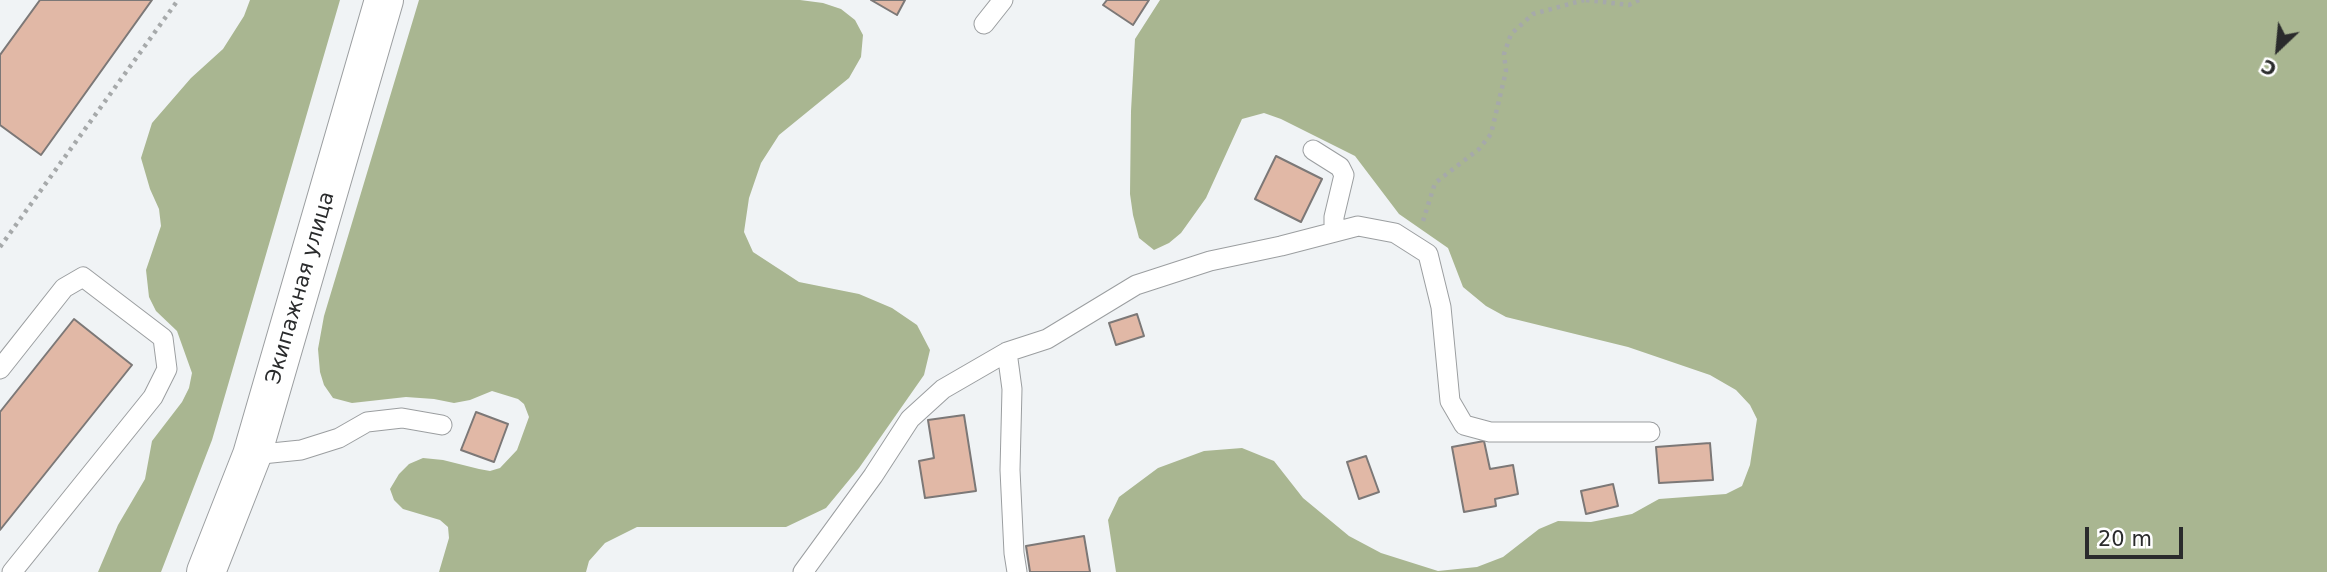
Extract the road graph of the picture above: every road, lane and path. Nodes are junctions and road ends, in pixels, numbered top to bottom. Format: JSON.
{"nodes":[{"id":1,"x":178,"y":0,"type":"edge"},
{"id":2,"x":384,"y":0,"type":"edge"},
{"id":3,"x":1003,"y":0,"type":"edge"},
{"id":4,"x":1585,"y":0,"type":"edge"},
{"id":5,"x":1639,"y":0,"type":"edge"},
{"id":6,"x":984,"y":24,"type":"dead end"},
{"id":7,"x":1313,"y":150,"type":"dead end"},
{"id":8,"x":1422,"y":226,"type":"dead end"},
{"id":9,"x":1334,"y":231,"type":"junction"},
{"id":10,"x":0,"y":247,"type":"edge"},
{"id":11,"x":1007,"y":352,"type":"junction"},
{"id":12,"x":0,"y":369,"type":"edge"},
{"id":13,"x":442,"y":425,"type":"dead end"},
{"id":14,"x":1650,"y":432,"type":"dead end"},
{"id":15,"x":252,"y":455,"type":"junction"},
{"id":16,"x":12,"y":572,"type":"edge"},
{"id":17,"x":206,"y":572,"type":"edge"},
{"id":18,"x":803,"y":572,"type":"edge"},
{"id":19,"x":1017,"y":572,"type":"edge"}],
"edges":[{"from":1,"to":10,"type":"path"},
{"from":2,"to":15,"type":"main road","name":"Экипажная улица"},
{"from":3,"to":6,"type":"lane"},
{"from":4,"to":5,"type":"path"},
{"from":4,"to":8,"type":"path"},
{"from":7,"to":9,"type":"lane"},
{"from":9,"to":11,"type":"lane"},
{"from":9,"to":14,"type":"lane"},
{"from":11,"to":18,"type":"lane"},
{"from":11,"to":19,"type":"lane"},
{"from":12,"to":16,"type":"lane"},
{"from":13,"to":15,"type":"lane"},
{"from":15,"to":17,"type":"main road","name":"Экипажная улица"}]}
